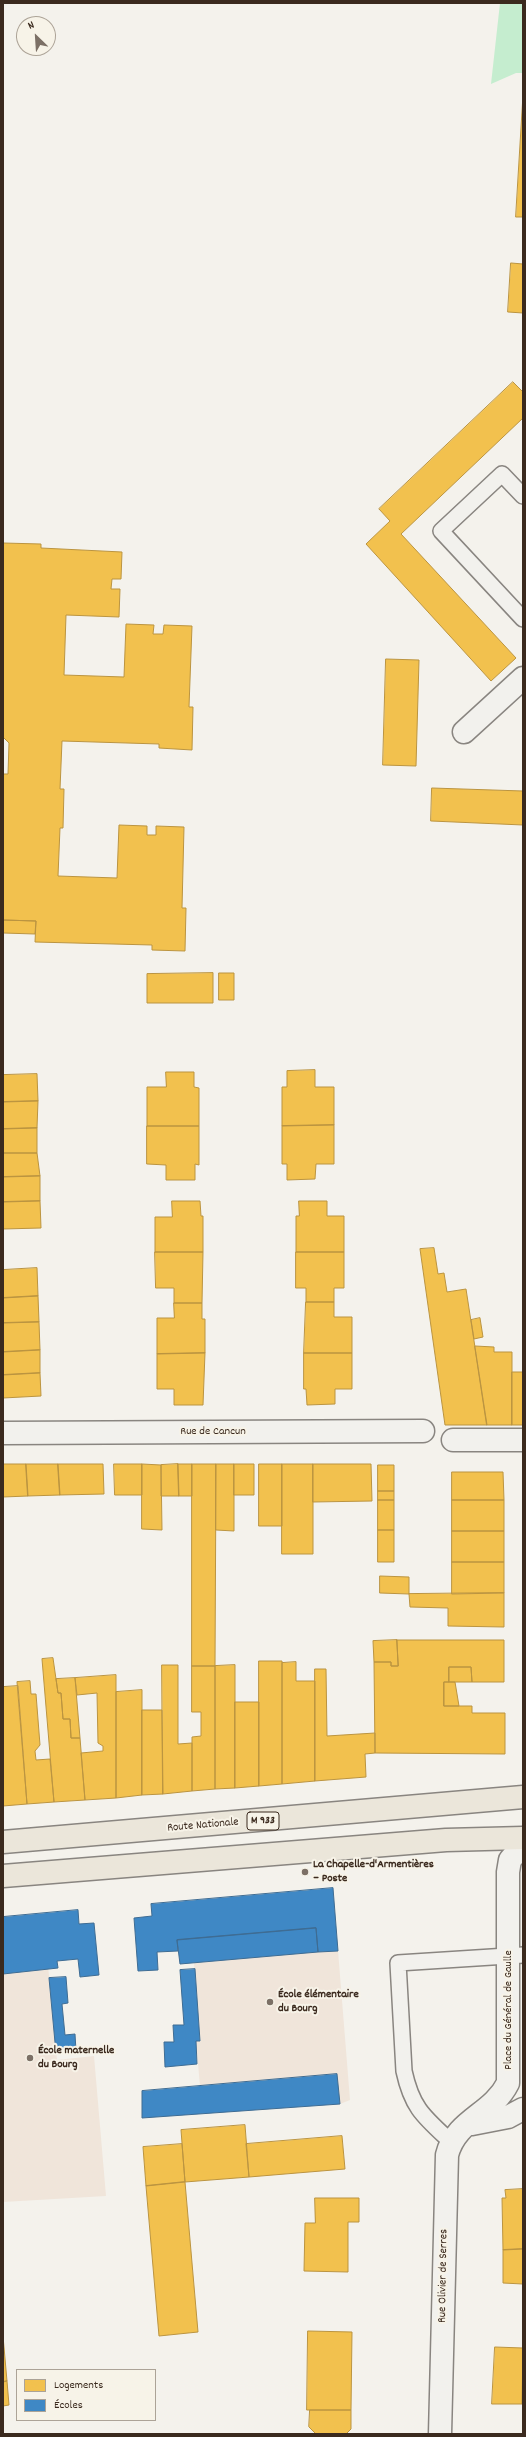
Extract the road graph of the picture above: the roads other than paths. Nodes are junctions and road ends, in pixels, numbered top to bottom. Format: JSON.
{"nodes":[{"id":1,"x":523,"y":496,"type":"edge"},
{"id":2,"x":523,"y":619,"type":"edge"},
{"id":3,"x":523,"y":678,"type":"edge"},
{"id":4,"x":464,"y":732,"type":"dead end"},
{"id":5,"x":423,"y":1431,"type":"dead end"},
{"id":6,"x":3,"y":1433,"type":"edge"},
{"id":7,"x":453,"y":1440,"type":"dead end"},
{"id":8,"x":523,"y":1440,"type":"edge"},
{"id":9,"x":523,"y":1797,"type":"edge"},
{"id":10,"x":523,"y":1838,"type":"edge"},
{"id":11,"x":3,"y":1842,"type":"edge"},
{"id":12,"x":523,"y":1845,"type":"edge"},
{"id":13,"x":3,"y":1876,"type":"edge"},
{"id":14,"x":516,"y":1955,"type":"edge"},
{"id":15,"x":523,"y":2109,"type":"edge"},
{"id":16,"x":465,"y":2125,"type":"junction"},
{"id":17,"x":450,"y":2141,"type":"junction"},
{"id":18,"x":440,"y":2434,"type":"edge"}],
"edges":[{"from":1,"to":2,"type":"lane"},
{"from":3,"to":4,"type":"street"},
{"from":5,"to":6,"type":"street","name":"Rue de Cancun"},
{"from":7,"to":8,"type":"street"},
{"from":9,"to":11,"type":"main road","name":"Route Nationale","number":"M 933"},
{"from":10,"to":13,"type":"main road"},
{"from":12,"to":14,"type":"street","name":"Place du Général de Gaulle"},
{"from":14,"to":16,"type":"street","name":"Place du Général de Gaulle"},
{"from":14,"to":17,"type":"lane"},
{"from":15,"to":16,"type":"street"},
{"from":16,"to":17,"type":"street"},
{"from":17,"to":18,"type":"street","name":"Rue Olivier de Serres"}]}
